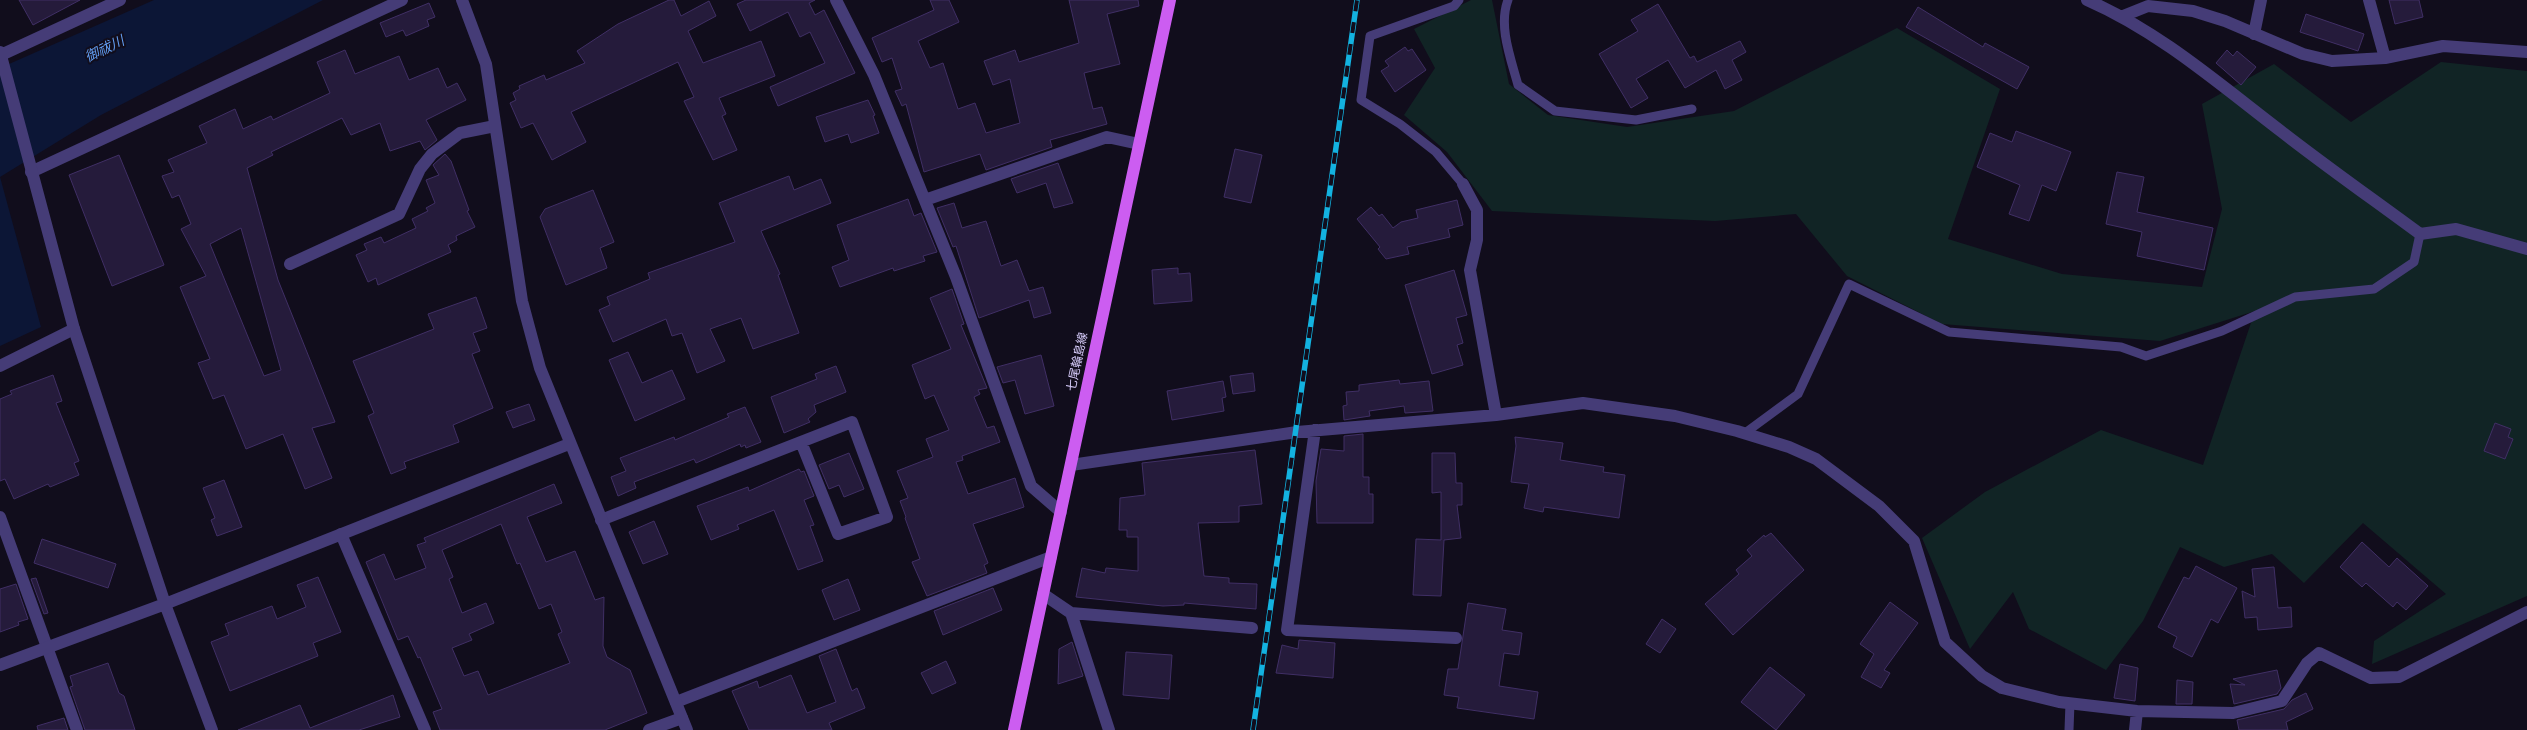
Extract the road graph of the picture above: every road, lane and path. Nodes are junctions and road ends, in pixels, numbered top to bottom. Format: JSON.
{"nodes":[{"id":1,"x":120,"y":0,"type":"edge"},
{"id":2,"x":402,"y":0,"type":"edge"},
{"id":3,"x":462,"y":0,"type":"edge"},
{"id":4,"x":836,"y":0,"type":"edge"},
{"id":5,"x":1170,"y":0,"type":"edge"},
{"id":6,"x":1459,"y":0,"type":"edge"},
{"id":7,"x":1508,"y":0,"type":"edge"},
{"id":8,"x":2087,"y":0,"type":"edge"},
{"id":9,"x":2261,"y":0,"type":"edge"},
{"id":10,"x":2369,"y":0,"type":"edge"},
{"id":11,"x":2123,"y":16,"type":"junction"},
{"id":12,"x":2254,"y":34,"type":"junction"},
{"id":13,"x":2527,"y":52,"type":"edge"},
{"id":14,"x":1,"y":54,"type":"edge"},
{"id":15,"x":2385,"y":58,"type":"junction"},
{"id":16,"x":1692,"y":109,"type":"dead end"},
{"id":17,"x":495,"y":126,"type":"junction"},
{"id":18,"x":1139,"y":144,"type":"junction"},
{"id":19,"x":30,"y":169,"type":"junction"},
{"id":20,"x":1463,"y":184,"type":"joint"},
{"id":21,"x":925,"y":200,"type":"junction"},
{"id":22,"x":2420,"y":234,"type":"junction"},
{"id":23,"x":2527,"y":249,"type":"edge"},
{"id":24,"x":290,"y":264,"type":"dead end"},
{"id":25,"x":74,"y":329,"type":"junction"},
{"id":26,"x":0,"y":366,"type":"edge"},
{"id":27,"x":1496,"y":415,"type":"junction"},
{"id":28,"x":1315,"y":430,"type":"junction"},
{"id":29,"x":1745,"y":433,"type":"junction"},
{"id":30,"x":801,"y":442,"type":"junction"},
{"id":31,"x":569,"y":444,"type":"junction"},
{"id":32,"x":1071,"y":464,"type":"junction"},
{"id":33,"x":1061,"y":512,"type":"junction"},
{"id":34,"x":0,"y":517,"type":"edge"},
{"id":35,"x":601,"y":520,"type":"junction"},
{"id":36,"x":341,"y":534,"type":"junction"},
{"id":37,"x":1051,"y":557,"type":"junction"},
{"id":38,"x":1043,"y":594,"type":"junction"},
{"id":39,"x":165,"y":604,"type":"junction"},
{"id":40,"x":2527,"y":612,"type":"edge"},
{"id":41,"x":1071,"y":613,"type":"junction"},
{"id":42,"x":1252,"y":628,"type":"dead end"},
{"id":43,"x":1456,"y":638,"type":"dead end"},
{"id":44,"x":46,"y":648,"type":"junction"},
{"id":45,"x":0,"y":665,"type":"edge"},
{"id":46,"x":676,"y":702,"type":"junction"},
{"id":47,"x":2070,"y":703,"type":"junction"},
{"id":48,"x":2136,"y":712,"type":"junction"},
{"id":49,"x":682,"y":718,"type":"junction"},
{"id":50,"x":77,"y":730,"type":"edge"},
{"id":51,"x":212,"y":730,"type":"edge"},
{"id":52,"x":425,"y":730,"type":"edge"},
{"id":53,"x":649,"y":730,"type":"edge"},
{"id":54,"x":687,"y":730,"type":"edge"},
{"id":55,"x":1014,"y":730,"type":"edge"},
{"id":56,"x":1109,"y":730,"type":"edge"},
{"id":57,"x":2069,"y":730,"type":"edge"},
{"id":58,"x":2135,"y":730,"type":"edge"}],
"edges":[{"from":1,"to":14,"type":"street"},
{"from":2,"to":19,"type":"street"},
{"from":3,"to":17,"type":"street"},
{"from":4,"to":21,"type":"street"},
{"from":5,"to":18,"type":"main road","name":"七尾輪島線"},
{"from":6,"to":20,"type":"lane"},
{"from":7,"to":16,"type":"lane"},
{"from":8,"to":11,"type":"street"},
{"from":9,"to":12,"type":"street"},
{"from":10,"to":15,"type":"street"},
{"from":11,"to":12,"type":"street"},
{"from":11,"to":22,"type":"street"},
{"from":12,"to":15,"type":"street"},
{"from":13,"to":15,"type":"street"},
{"from":14,"to":19,"type":"street"},
{"from":17,"to":24,"type":"street"},
{"from":17,"to":31,"type":"street"},
{"from":18,"to":21,"type":"street"},
{"from":18,"to":32,"type":"main road","name":"七尾輪島線"},
{"from":19,"to":25,"type":"street"},
{"from":20,"to":27,"type":"street"},
{"from":21,"to":33,"type":"street"},
{"from":22,"to":23,"type":"street"},
{"from":22,"to":29,"type":"lane"},
{"from":25,"to":26,"type":"street"},
{"from":25,"to":39,"type":"street"},
{"from":27,"to":28,"type":"street"},
{"from":27,"to":29,"type":"street"},
{"from":28,"to":32,"type":"street"},
{"from":28,"to":43,"type":"street"},
{"from":29,"to":47,"type":"street"},
{"from":30,"to":30,"type":"street"},
{"from":30,"to":35,"type":"street"},
{"from":31,"to":35,"type":"street"},
{"from":31,"to":36,"type":"street"},
{"from":32,"to":33,"type":"main road","name":"七尾輪島線"},
{"from":33,"to":37,"type":"main road","name":"七尾輪島線"},
{"from":34,"to":44,"type":"street"},
{"from":35,"to":46,"type":"street"},
{"from":36,"to":39,"type":"street"},
{"from":36,"to":52,"type":"street"},
{"from":37,"to":38,"type":"main road","name":"七尾輪島線"},
{"from":37,"to":46,"type":"street"},
{"from":38,"to":41,"type":"street"},
{"from":38,"to":55,"type":"main road","name":"七尾輪島線"},
{"from":39,"to":44,"type":"street"},
{"from":39,"to":51,"type":"street"},
{"from":40,"to":48,"type":"street"},
{"from":41,"to":42,"type":"street"},
{"from":41,"to":56,"type":"street"},
{"from":44,"to":45,"type":"street"},
{"from":44,"to":50,"type":"street"},
{"from":46,"to":49,"type":"street"},
{"from":47,"to":48,"type":"street"},
{"from":47,"to":57,"type":"lane"},
{"from":48,"to":58,"type":"street"},
{"from":49,"to":53,"type":"street"},
{"from":49,"to":54,"type":"street"}]}
